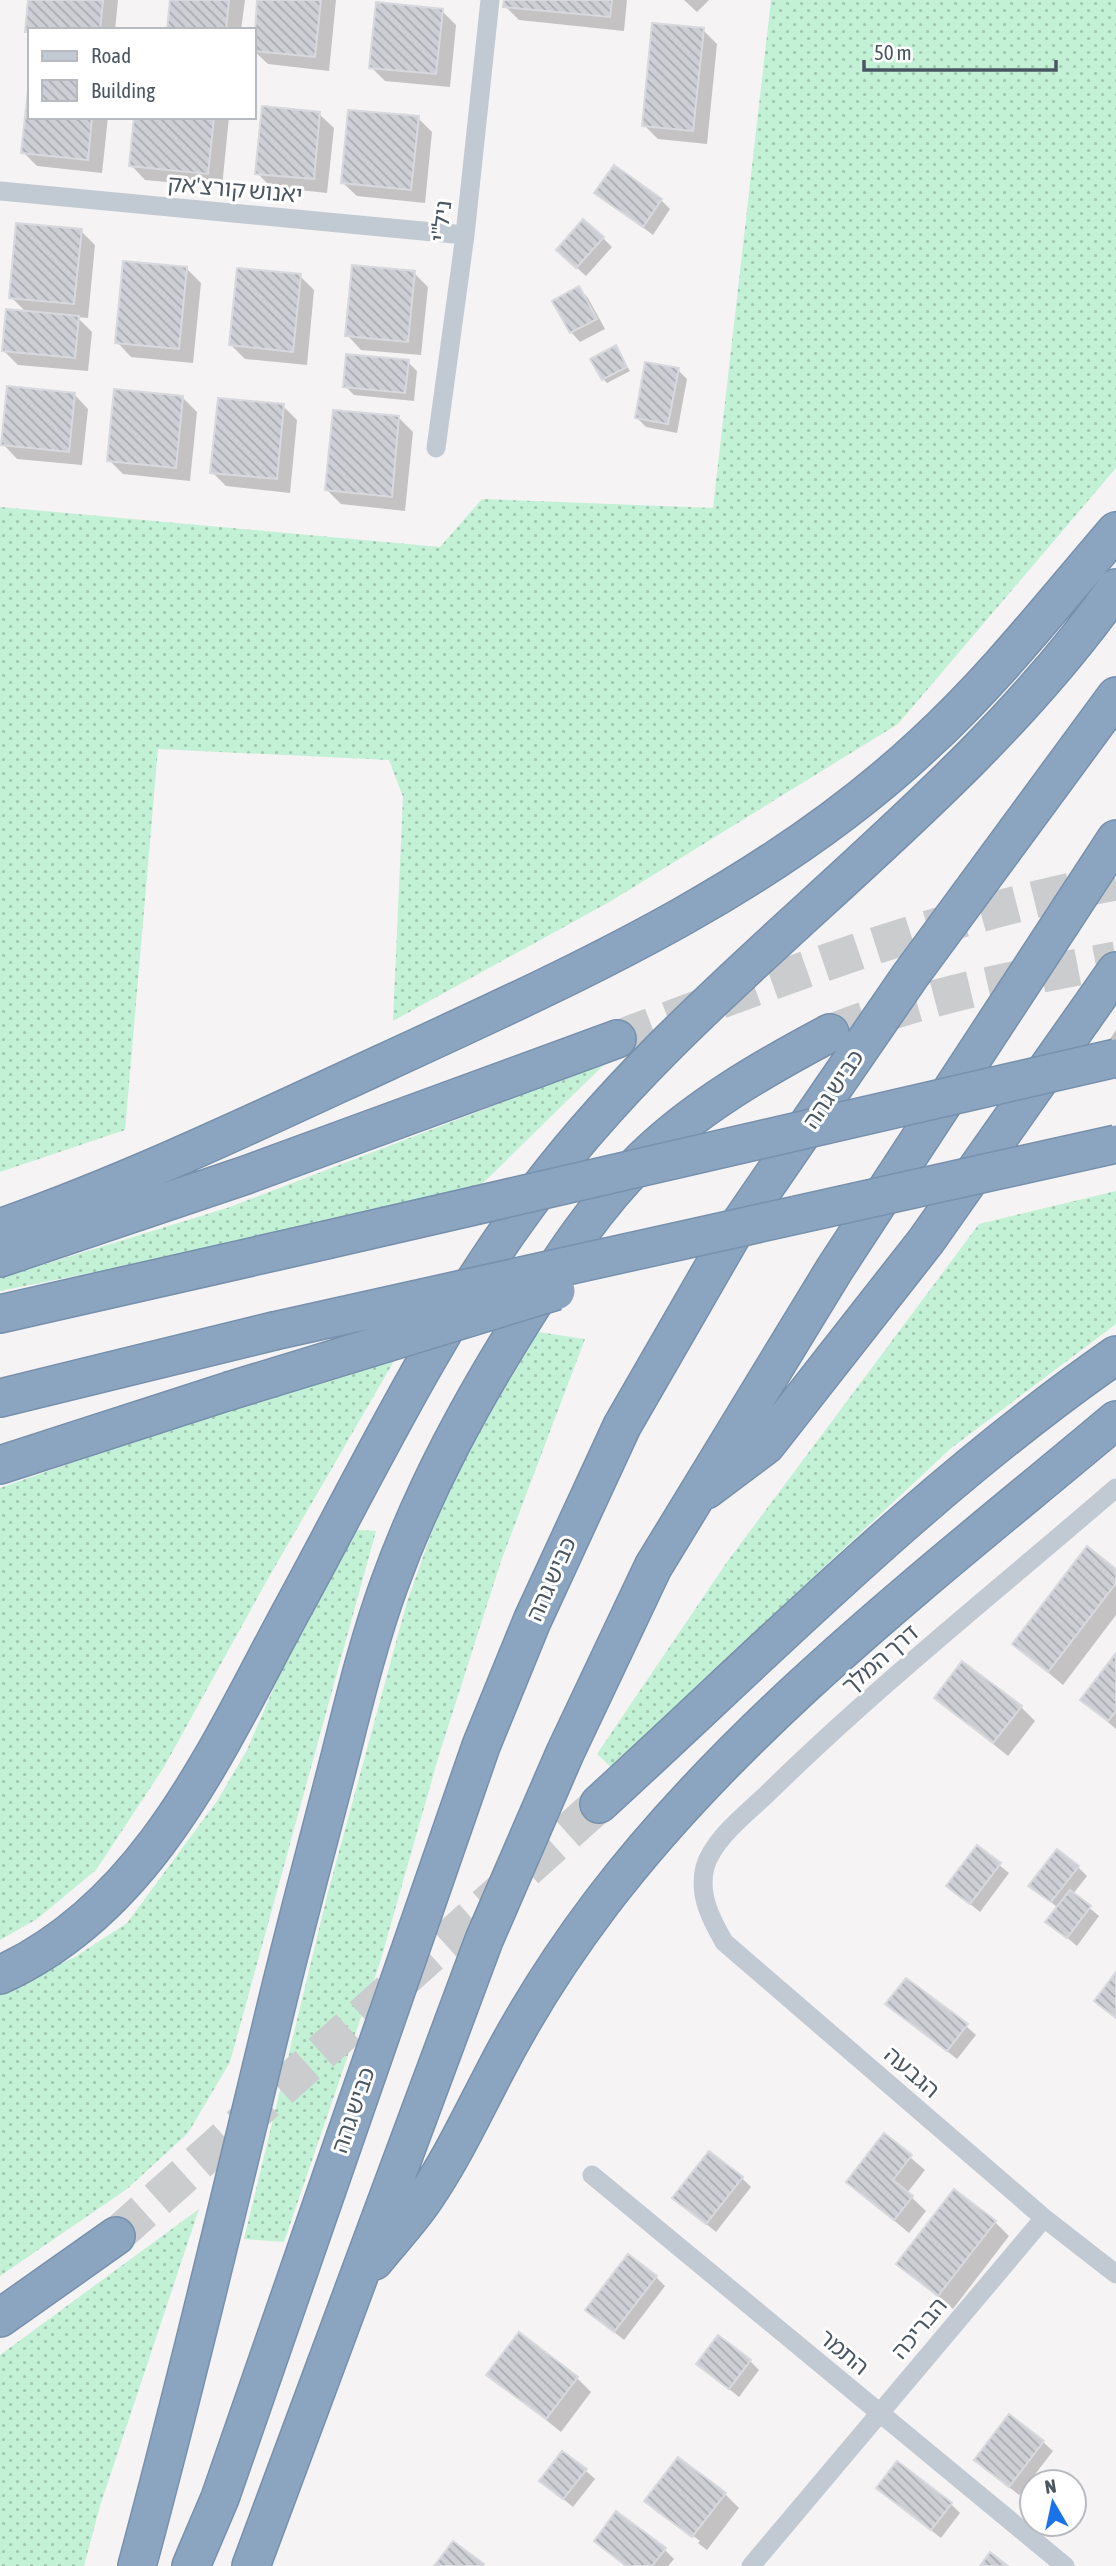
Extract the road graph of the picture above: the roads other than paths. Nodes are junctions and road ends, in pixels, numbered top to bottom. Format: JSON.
{"nodes":[{"id":1,"x":490,"y":0,"type":"edge"},
{"id":2,"x":0,"y":191,"type":"edge"},
{"id":3,"x":465,"y":235,"type":"junction"},
{"id":4,"x":436,"y":448,"type":"dead end"},
{"id":5,"x":1116,"y":531,"type":"edge"},
{"id":6,"x":1116,"y":588,"type":"edge"},
{"id":7,"x":1116,"y":696,"type":"edge"},
{"id":8,"x":1116,"y":839,"type":"edge"},
{"id":9,"x":1116,"y":971,"type":"edge"},
{"id":10,"x":830,"y":1033,"type":"tunnel mouth"},
{"id":11,"x":617,"y":1039,"type":"tunnel mouth"},
{"id":12,"x":1116,"y":1058,"type":"edge"},
{"id":13,"x":1116,"y":1144,"type":"edge"},
{"id":14,"x":871,"y":1198,"type":"junction"},
{"id":15,"x":0,"y":1228,"type":"edge"},
{"id":16,"x":0,"y":1258,"type":"edge"},
{"id":17,"x":0,"y":1314,"type":"edge"},
{"id":18,"x":1116,"y":1355,"type":"edge"},
{"id":19,"x":0,"y":1398,"type":"edge"},
{"id":20,"x":1116,"y":1420,"type":"edge"},
{"id":21,"x":0,"y":1465,"type":"edge"},
{"id":22,"x":1116,"y":1488,"type":"edge"},
{"id":23,"x":692,"y":1500,"type":"junction"},
{"id":24,"x":599,"y":1804,"type":"tunnel mouth"},
{"id":25,"x":703,"y":1887,"type":"joint"},
{"id":26,"x":0,"y":1975,"type":"edge"},
{"id":27,"x":592,"y":2175,"type":"dead end"},
{"id":28,"x":1044,"y":2218,"type":"junction"},
{"id":29,"x":116,"y":2236,"type":"tunnel mouth"},
{"id":30,"x":1116,"y":2274,"type":"edge"},
{"id":31,"x":357,"y":2281,"type":"junction"},
{"id":32,"x":0,"y":2318,"type":"edge"},
{"id":33,"x":880,"y":2413,"type":"junction"},
{"id":34,"x":137,"y":2566,"type":"edge"},
{"id":35,"x":191,"y":2566,"type":"edge"},
{"id":36,"x":251,"y":2566,"type":"edge"},
{"id":37,"x":751,"y":2566,"type":"edge"},
{"id":38,"x":1065,"y":2566,"type":"edge"}],
"edges":[{"from":1,"to":3,"type":"street","name":"ניל\"י"},
{"from":2,"to":3,"type":"street","name":"יאנוש קורצ'אק"},
{"from":3,"to":4,"type":"street","name":"ניל\"י"},
{"from":5,"to":15,"type":"highway"},
{"from":6,"to":26,"type":"highway"},
{"from":7,"to":35,"type":"highway","name":"כביש גהה"},
{"from":8,"to":23,"type":"highway"},
{"from":9,"to":23,"type":"highway"},
{"from":10,"to":34,"type":"highway"},
{"from":11,"to":16,"type":"highway"},
{"from":12,"to":17,"type":"highway","bridge":true},
{"from":13,"to":14,"type":"highway","bridge":true},
{"from":14,"to":19,"type":"highway","bridge":true},
{"from":14,"to":21,"type":"highway","bridge":true},
{"from":18,"to":24,"type":"highway"},
{"from":20,"to":31,"type":"highway"},
{"from":22,"to":25,"type":"street","name":"דרך המלך"},
{"from":23,"to":31,"type":"highway"},
{"from":25,"to":28,"type":"street","name":"הגבעה"},
{"from":27,"to":33,"type":"street","name":"התמר"},
{"from":28,"to":30,"type":"street","name":"הגבעה"},
{"from":28,"to":33,"type":"street","name":"הבריכה"},
{"from":29,"to":32,"type":"highway"},
{"from":31,"to":36,"type":"highway"},
{"from":33,"to":37,"type":"street","name":"הבריכה"},
{"from":33,"to":38,"type":"street","name":"התמר"}]}
